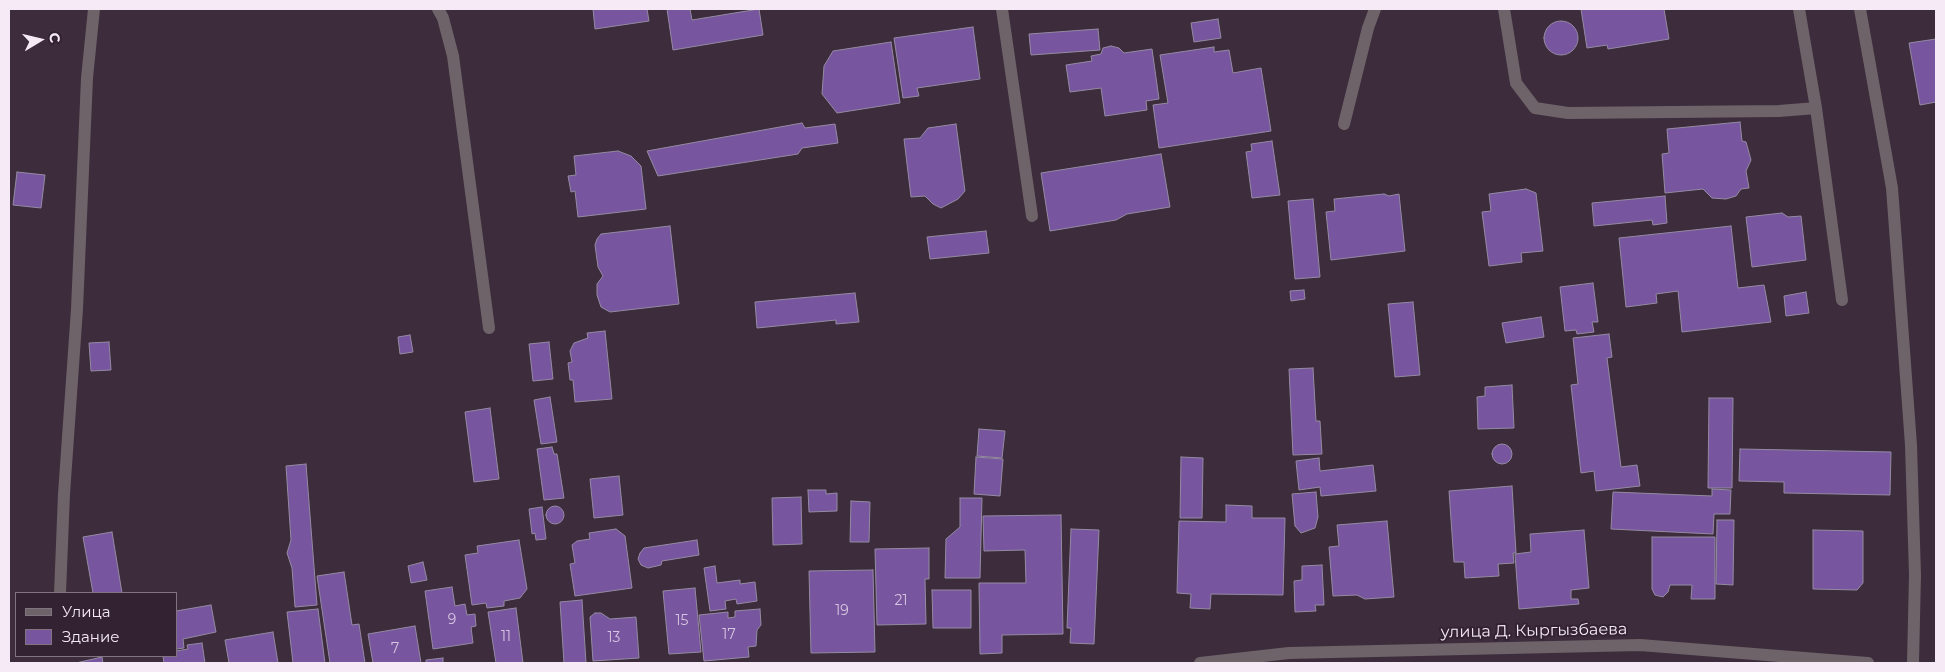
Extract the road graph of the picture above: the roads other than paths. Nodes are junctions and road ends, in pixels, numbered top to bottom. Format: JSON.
{"nodes":[{"id":1,"x":94,"y":9,"type":"edge"},
{"id":2,"x":438,"y":9,"type":"edge"},
{"id":3,"x":1002,"y":9,"type":"edge"},
{"id":4,"x":1375,"y":9,"type":"edge"},
{"id":5,"x":1504,"y":9,"type":"edge"},
{"id":6,"x":1799,"y":9,"type":"edge"},
{"id":7,"x":1860,"y":9,"type":"edge"},
{"id":8,"x":1816,"y":108,"type":"junction"},
{"id":9,"x":1344,"y":124,"type":"dead end"},
{"id":10,"x":1032,"y":216,"type":"dead end"},
{"id":11,"x":1842,"y":300,"type":"dead end"},
{"id":12,"x":489,"y":328,"type":"dead end"},
{"id":13,"x":60,"y":592,"type":"edge"},
{"id":14,"x":1200,"y":663,"type":"edge"},
{"id":15,"x":1868,"y":663,"type":"edge"},
{"id":16,"x":1913,"y":663,"type":"edge"}],
"edges":[{"from":1,"to":13,"type":"street"},
{"from":2,"to":12,"type":"street"},
{"from":3,"to":10,"type":"street"},
{"from":4,"to":9,"type":"street"},
{"from":5,"to":8,"type":"street"},
{"from":6,"to":8,"type":"street"},
{"from":7,"to":16,"type":"street"},
{"from":8,"to":11,"type":"street"},
{"from":14,"to":15,"type":"street","name":"улица Д. Кыргызбаева"}]}
